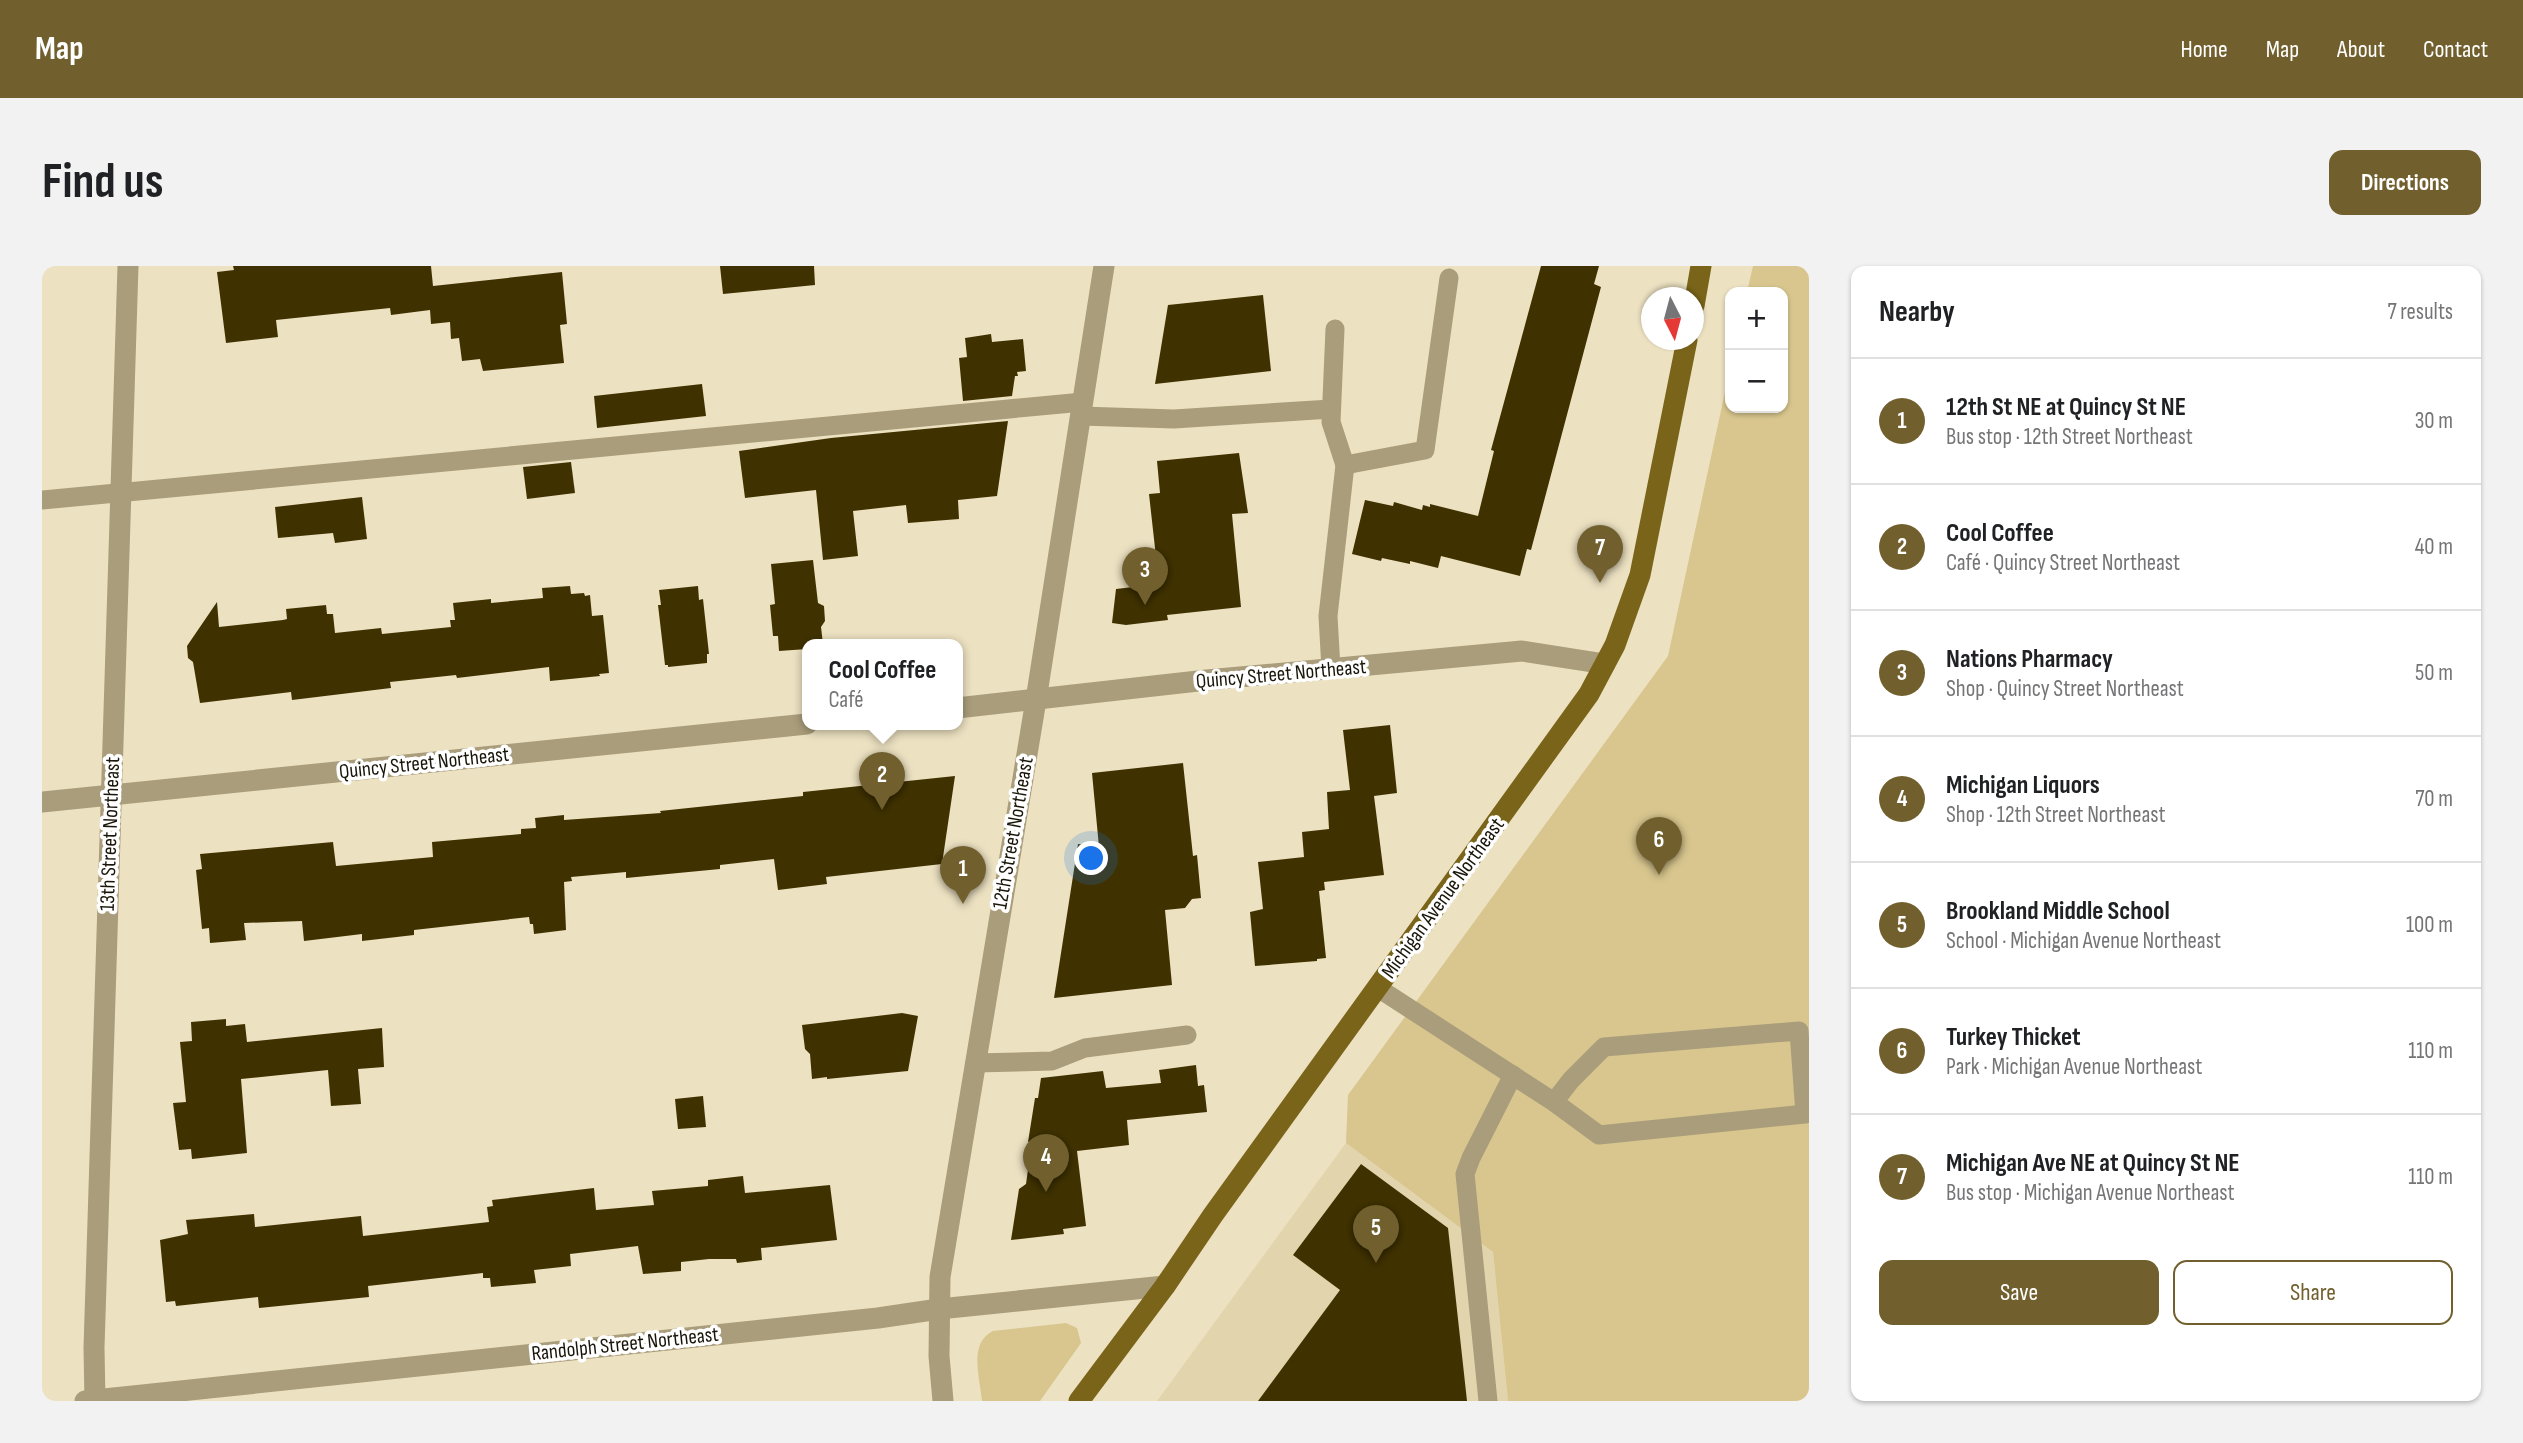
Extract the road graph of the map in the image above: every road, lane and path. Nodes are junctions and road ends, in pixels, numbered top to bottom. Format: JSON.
{"nodes":[{"id":1,"x":128,"y":266,"type":"edge"},
{"id":2,"x":1104,"y":266,"type":"edge"},
{"id":3,"x":1701,"y":266,"type":"edge"},
{"id":4,"x":1449,"y":278,"type":"dead end"},
{"id":5,"x":1697,"y":287,"type":"edge"},
{"id":6,"x":1335,"y":329,"type":"dead end"},
{"id":7,"x":1685,"y":350,"type":"edge"},
{"id":8,"x":1082,"y":409,"type":"junction"},
{"id":9,"x":1331,"y":409,"type":"junction"},
{"id":10,"x":1345,"y":465,"type":"junction"},
{"id":11,"x":122,"y":491,"type":"junction"},
{"id":12,"x":42,"y":500,"type":"edge"},
{"id":13,"x":1605,"y":664,"type":"junction"},
{"id":14,"x":1331,"y":668,"type":"junction"},
{"id":15,"x":1036,"y":700,"type":"junction"},
{"id":16,"x":963,"y":707,"type":"edge"},
{"id":17,"x":802,"y":725,"type":"edge"},
{"id":18,"x":111,"y":794,"type":"junction"},
{"id":19,"x":42,"y":802,"type":"edge"},
{"id":20,"x":1378,"y":988,"type":"junction"},
{"id":21,"x":1187,"y":1035,"type":"dead end"},
{"id":22,"x":975,"y":1063,"type":"junction"},
{"id":23,"x":1513,"y":1075,"type":"junction"},
{"id":24,"x":1554,"y":1102,"type":"junction"},
{"id":25,"x":1165,"y":1286,"type":"junction"},
{"id":26,"x":939,"y":1309,"type":"junction"},
{"id":27,"x":92,"y":1401,"type":"edge"},
{"id":28,"x":943,"y":1401,"type":"edge"},
{"id":29,"x":1079,"y":1401,"type":"edge"},
{"id":30,"x":1488,"y":1401,"type":"edge"}],
"edges":[{"from":1,"to":11,"type":"street","name":"13th Street Northeast"},
{"from":2,"to":8,"type":"street","name":"12th Street Northeast"},
{"from":3,"to":5,"type":"main road"},
{"from":4,"to":10,"type":"lane"},
{"from":6,"to":9,"type":"lane"},
{"from":7,"to":13,"type":"main road","name":"Michigan Avenue Northeast"},
{"from":8,"to":9,"type":"lane"},
{"from":8,"to":11,"type":"lane"},
{"from":8,"to":15,"type":"street","name":"12th Street Northeast"},
{"from":9,"to":10,"type":"lane"},
{"from":10,"to":14,"type":"lane"},
{"from":11,"to":12,"type":"lane"},
{"from":11,"to":18,"type":"street","name":"13th Street Northeast"},
{"from":13,"to":14,"type":"street","name":"Quincy Street Northeast"},
{"from":13,"to":20,"type":"main road","name":"Michigan Avenue Northeast"},
{"from":14,"to":15,"type":"street","name":"Quincy Street Northeast"},
{"from":15,"to":16,"type":"street","name":"Quincy Street Northeast"},
{"from":15,"to":22,"type":"street","name":"12th Street Northeast"},
{"from":17,"to":18,"type":"street","name":"Quincy Street Northeast"},
{"from":18,"to":19,"type":"street","name":"Quincy Street Northeast"},
{"from":18,"to":27,"type":"street","name":"13th Street Northeast"},
{"from":20,"to":23,"type":"lane"},
{"from":20,"to":25,"type":"main road","name":"Michigan Avenue Northeast"},
{"from":21,"to":22,"type":"lane"},
{"from":22,"to":26,"type":"street","name":"12th Street Northeast"},
{"from":23,"to":24,"type":"lane"},
{"from":23,"to":30,"type":"lane"},
{"from":24,"to":24,"type":"lane"},
{"from":25,"to":26,"type":"street","name":"Randolph Street Northeast"},
{"from":25,"to":29,"type":"main road","name":"Michigan Avenue Northeast"},
{"from":26,"to":27,"type":"street","name":"Randolph Street Northeast"},
{"from":26,"to":28,"type":"street","name":"12th Street Northeast"}]}
